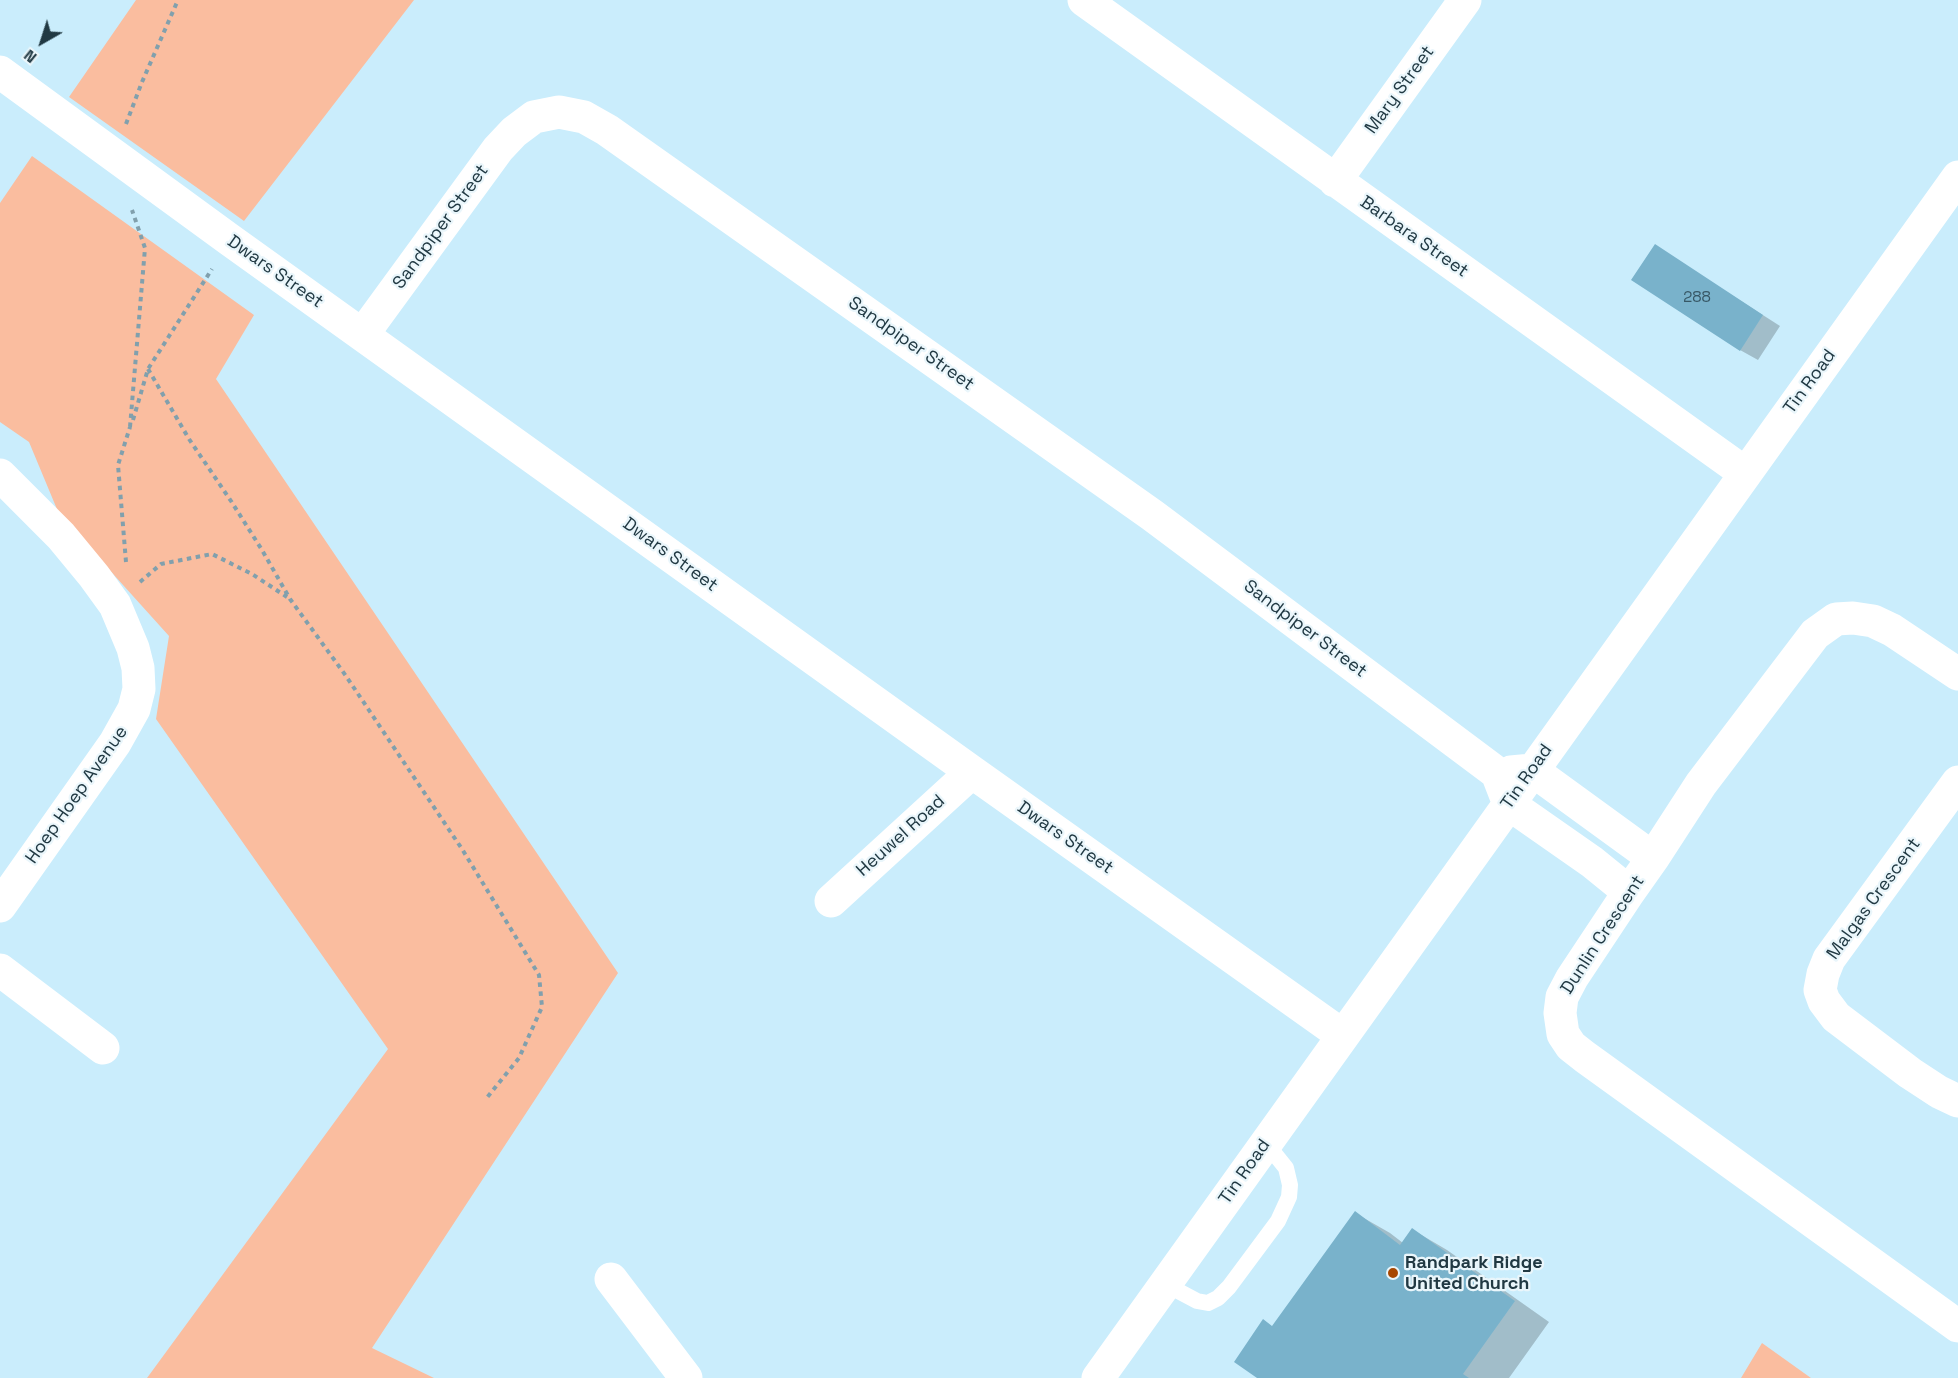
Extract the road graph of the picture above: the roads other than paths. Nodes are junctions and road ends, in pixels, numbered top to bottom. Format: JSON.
{"nodes":[{"id":1,"x":1084,"y":0,"type":"edge"},
{"id":2,"x":1465,"y":0,"type":"edge"},
{"id":3,"x":0,"y":72,"type":"edge"},
{"id":4,"x":1958,"y":177,"type":"edge"},
{"id":5,"x":1335,"y":181,"type":"junction"},
{"id":6,"x":363,"y":334,"type":"junction"},
{"id":7,"x":1745,"y":472,"type":"junction"},
{"id":8,"x":0,"y":475,"type":"edge"},
{"id":9,"x":1958,"y":674,"type":"edge"},
{"id":10,"x":1532,"y":770,"type":"junction"},
{"id":11,"x":972,"y":772,"type":"junction"},
{"id":12,"x":1497,"y":772,"type":"junction"},
{"id":13,"x":1958,"y":782,"type":"edge"},
{"id":14,"x":1509,"y":804,"type":"junction"},
{"id":15,"x":1653,"y":858,"type":"junction"},
{"id":16,"x":1629,"y":892,"type":"junction"},
{"id":17,"x":831,"y":901,"type":"dead end"},
{"id":18,"x":0,"y":906,"type":"edge"},
{"id":19,"x":0,"y":970,"type":"edge"},
{"id":20,"x":1342,"y":1035,"type":"junction"},
{"id":21,"x":103,"y":1048,"type":"dead end"},
{"id":22,"x":1958,"y":1101,"type":"edge"},
{"id":23,"x":1266,"y":1143,"type":"junction"},
{"id":24,"x":611,"y":1279,"type":"dead end"},
{"id":25,"x":1165,"y":1284,"type":"junction"},
{"id":26,"x":1958,"y":1326,"type":"edge"},
{"id":27,"x":686,"y":1378,"type":"edge"},
{"id":28,"x":1098,"y":1378,"type":"edge"}],
"edges":[{"from":1,"to":5,"type":"street","name":"Barbara Street"},
{"from":2,"to":5,"type":"street","name":"Mary Street"},
{"from":3,"to":6,"type":"street","name":"Dwars Street"},
{"from":4,"to":7,"type":"street","name":"Tin Road"},
{"from":5,"to":7,"type":"street","name":"Barbara Street"},
{"from":6,"to":11,"type":"street","name":"Dwars Street"},
{"from":6,"to":12,"type":"street","name":"Sandpiper Street"},
{"from":7,"to":10,"type":"street","name":"Tin Road"},
{"from":8,"to":18,"type":"street","name":"Hoep Hoep Avenue"},
{"from":9,"to":15,"type":"street","name":"Dunlin Crescent"},
{"from":10,"to":12,"type":"street"},
{"from":10,"to":14,"type":"street","name":"Tin Road"},
{"from":10,"to":15,"type":"street"},
{"from":11,"to":17,"type":"street","name":"Heuwel Road"},
{"from":11,"to":20,"type":"street","name":"Dwars Street"},
{"from":12,"to":14,"type":"street"},
{"from":13,"to":22,"type":"street","name":"Malgas Crescent"},
{"from":14,"to":16,"type":"street"},
{"from":14,"to":20,"type":"street","name":"Tin Road"},
{"from":15,"to":16,"type":"street","name":"Dunlin Crescent"},
{"from":16,"to":26,"type":"street","name":"Dunlin Crescent"},
{"from":19,"to":21,"type":"street"},
{"from":20,"to":23,"type":"street","name":"Tin Road"},
{"from":23,"to":25,"type":"street","name":"Tin Road"},
{"from":23,"to":25,"type":"lane"},
{"from":24,"to":27,"type":"street"},
{"from":25,"to":28,"type":"street","name":"Tin Road"}]}
